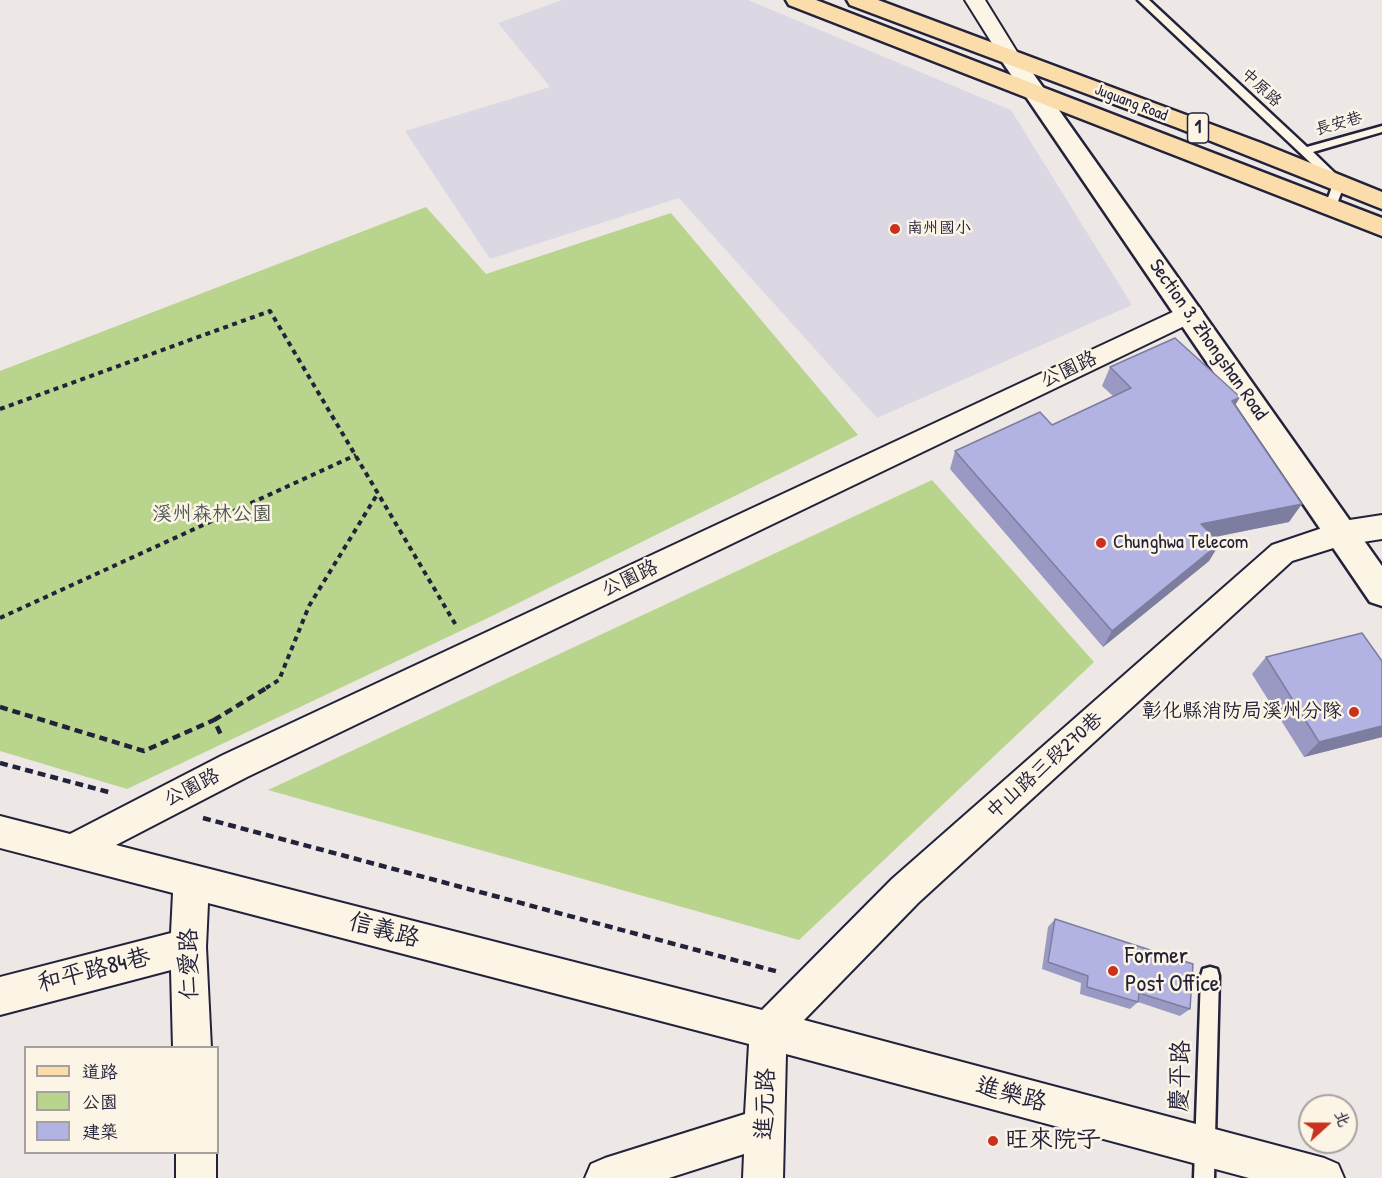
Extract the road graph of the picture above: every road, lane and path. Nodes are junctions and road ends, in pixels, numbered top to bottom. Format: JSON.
{"nodes":[{"id":1,"x":796,"y":0,"type":"edge"},
{"id":2,"x":858,"y":0,"type":"edge"},
{"id":3,"x":975,"y":0,"type":"edge"},
{"id":4,"x":1143,"y":0,"type":"edge"},
{"id":5,"x":1012,"y":60,"type":"junction"},
{"id":6,"x":1033,"y":90,"type":"junction"},
{"id":7,"x":1382,"y":129,"type":"edge"},
{"id":8,"x":1305,"y":151,"type":"junction"},
{"id":9,"x":1339,"y":183,"type":"junction"},
{"id":10,"x":1382,"y":201,"type":"edge"},
{"id":11,"x":1331,"y":206,"type":"junction"},
{"id":12,"x":1382,"y":228,"type":"edge"},
{"id":13,"x":1190,"y":313,"type":"junction"},
{"id":14,"x":0,"y":409,"type":"edge"},
{"id":15,"x":356,"y":455,"type":"junction"},
{"id":16,"x":378,"y":493,"type":"junction"},
{"id":17,"x":1382,"y":527,"type":"edge"},
{"id":18,"x":1343,"y":533,"type":"junction"},
{"id":19,"x":1382,"y":592,"type":"edge"},
{"id":20,"x":0,"y":618,"type":"edge"},
{"id":21,"x":473,"y":653,"type":"junction"},
{"id":22,"x":0,"y":707,"type":"edge"},
{"id":23,"x":214,"y":720,"type":"junction"},
{"id":24,"x":0,"y":763,"type":"edge"},
{"id":25,"x":235,"y":766,"type":"junction"},
{"id":26,"x":158,"y":806,"type":"junction"},
{"id":27,"x":0,"y":832,"type":"edge"},
{"id":28,"x":73,"y":850,"type":"junction"},
{"id":29,"x":191,"y":880,"type":"junction"},
{"id":30,"x":188,"y":947,"type":"junction"},
{"id":31,"x":1210,"y":976,"type":"dead end"},
{"id":32,"x":816,"y":982,"type":"junction"},
{"id":33,"x":0,"y":996,"type":"edge"},
{"id":34,"x":768,"y":1030,"type":"junction"},
{"id":35,"x":192,"y":1046,"type":"edge"},
{"id":36,"x":765,"y":1128,"type":"junction"},
{"id":37,"x":196,"y":1154,"type":"edge"},
{"id":38,"x":1204,"y":1162,"type":"edge"},
{"id":39,"x":196,"y":1178,"type":"edge"},
{"id":40,"x":605,"y":1178,"type":"edge"},
{"id":41,"x":763,"y":1178,"type":"edge"},
{"id":42,"x":1324,"y":1178,"type":"edge"}],
"edges":[{"from":1,"to":6,"type":"main road","number":"1"},
{"from":2,"to":5,"type":"main road","number":"1"},
{"from":3,"to":5,"type":"street"},
{"from":4,"to":8,"type":"lane","name":"中原路"},
{"from":5,"to":6,"type":"main road","name":"Section 3, Zhongshan Road"},
{"from":5,"to":9,"type":"main road","name":"Juguang Road","number":"1"},
{"from":6,"to":11,"type":"main road","name":"Juguang Road","number":"1"},
{"from":6,"to":13,"type":"main road","name":"Section 3, Zhongshan Road"},
{"from":7,"to":8,"type":"lane","name":"長安巷"},
{"from":8,"to":9,"type":"lane","name":"中原路"},
{"from":9,"to":10,"type":"main road","name":"Juguang Road","number":"1"},
{"from":9,"to":11,"type":"lane"},
{"from":11,"to":12,"type":"main road","name":"Juguang Road","number":"1"},
{"from":13,"to":18,"type":"main road","name":"Section 3, Zhongshan Road"},
{"from":13,"to":21,"type":"street","name":"公園路"},
{"from":14,"to":15,"type":"path"},
{"from":15,"to":16,"type":"path"},
{"from":15,"to":20,"type":"path"},
{"from":16,"to":21,"type":"path"},
{"from":16,"to":23,"type":"path"},
{"from":17,"to":18,"type":"street","name":"中山路三段270巷"},
{"from":18,"to":19,"type":"main road","name":"Section 3, Zhongshan Road"},
{"from":18,"to":32,"type":"street","name":"中山路三段270巷"},
{"from":21,"to":25,"type":"street","name":"公園路"},
{"from":22,"to":23,"type":"path"},
{"from":23,"to":25,"type":"path"},
{"from":24,"to":26,"type":"path"},
{"from":25,"to":26,"type":"street","name":"公園路"},
{"from":26,"to":28,"type":"street","name":"公園路"},
{"from":26,"to":32,"type":"path"},
{"from":27,"to":28,"type":"street","name":"信義路"},
{"from":28,"to":29,"type":"street","name":"信義路"},
{"from":29,"to":30,"type":"street","name":"仁愛路"},
{"from":29,"to":34,"type":"street","name":"信義路"},
{"from":30,"to":33,"type":"street","name":"和平路84巷"},
{"from":30,"to":35,"type":"street","name":"仁愛路"},
{"from":31,"to":38,"type":"lane","name":"慶平路"},
{"from":32,"to":34,"type":"street","name":"中山路三段270巷"},
{"from":34,"to":36,"type":"street","name":"進元路"},
{"from":34,"to":38,"type":"street","name":"進樂路"},
{"from":36,"to":40,"type":"street"},
{"from":36,"to":41,"type":"street","name":"進元路"},
{"from":37,"to":39,"type":"street"},
{"from":38,"to":42,"type":"street","name":"進樂路"}]}
